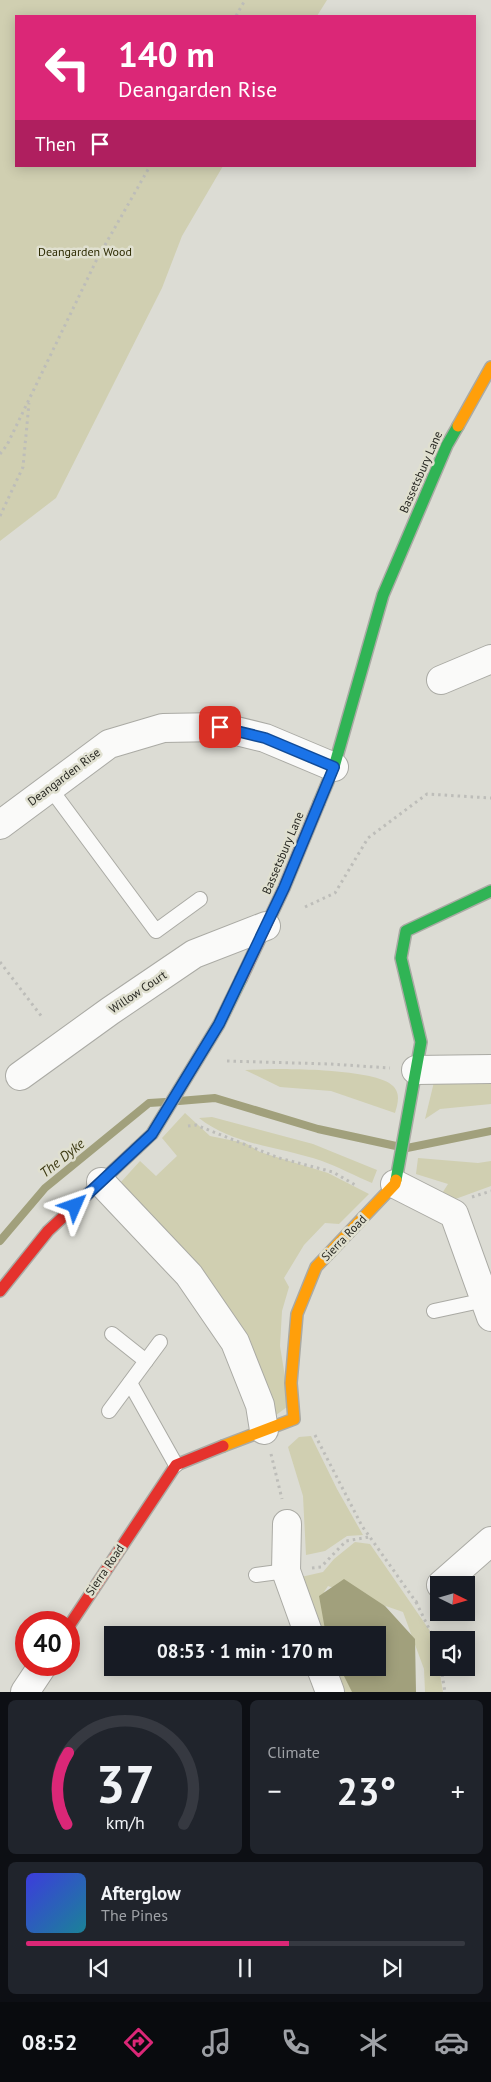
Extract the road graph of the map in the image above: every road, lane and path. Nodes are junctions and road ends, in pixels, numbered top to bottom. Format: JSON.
{"nodes":[{"id":1,"x":245,"y":0,"type":"edge"},
{"id":2,"x":237,"y":15,"type":"edge"},
{"id":3,"x":149,"y":167,"type":"edge"},
{"id":4,"x":491,"y":367,"type":"edge"},
{"id":5,"x":29,"y":400,"type":"junction"},
{"id":6,"x":0,"y":454,"type":"edge"},
{"id":7,"x":0,"y":516,"type":"edge"},
{"id":8,"x":491,"y":658,"type":"edge"},
{"id":9,"x":441,"y":680,"type":"dead end"},
{"id":10,"x":334,"y":767,"type":"junction"},
{"id":11,"x":50,"y":788,"type":"junction"},
{"id":12,"x":491,"y":798,"type":"edge"},
{"id":13,"x":0,"y":826,"type":"edge"},
{"id":14,"x":491,"y":891,"type":"edge"},
{"id":15,"x":200,"y":899,"type":"dead end"},
{"id":16,"x":266,"y":926,"type":"junction"},
{"id":17,"x":0,"y":962,"type":"edge"},
{"id":18,"x":42,"y":1017,"type":"dead end"},
{"id":19,"x":198,"y":1060,"type":"junction"},
{"id":20,"x":491,"y":1069,"type":"edge"},
{"id":21,"x":416,"y":1070,"type":"junction"},
{"id":22,"x":20,"y":1076,"type":"dead end"},
{"id":23,"x":154,"y":1130,"type":"junction"},
{"id":24,"x":101,"y":1182,"type":"junction"},
{"id":25,"x":392,"y":1183,"type":"junction"},
{"id":26,"x":0,"y":1290,"type":"edge"},
{"id":27,"x":488,"y":1308,"type":"edge"},
{"id":28,"x":434,"y":1311,"type":"dead end"},
{"id":29,"x":112,"y":1334,"type":"dead end"},
{"id":30,"x":160,"y":1342,"type":"dead end"},
{"id":31,"x":146,"y":1362,"type":"junction"},
{"id":32,"x":130,"y":1383,"type":"junction"},
{"id":33,"x":110,"y":1411,"type":"dead end"},
{"id":34,"x":294,"y":1419,"type":"junction"},
{"id":35,"x":264,"y":1430,"type":"junction"},
{"id":36,"x":176,"y":1465,"type":"junction"},
{"id":37,"x":287,"y":1524,"type":"joint"},
{"id":38,"x":369,"y":1537,"type":"junction"},
{"id":39,"x":491,"y":1541,"type":"edge"},
{"id":40,"x":286,"y":1571,"type":"junction"},
{"id":41,"x":256,"y":1575,"type":"dead end"},
{"id":42,"x":451,"y":1576,"type":"edge"},
{"id":43,"x":430,"y":1590,"type":"edge"},
{"id":44,"x":79,"y":1611,"type":"edge"},
{"id":45,"x":306,"y":1626,"type":"edge"},
{"id":46,"x":36,"y":1676,"type":"edge"},
{"id":47,"x":324,"y":1676,"type":"edge"},
{"id":48,"x":442,"y":1676,"type":"edge"},
{"id":49,"x":26,"y":1692,"type":"edge"},
{"id":50,"x":330,"y":1692,"type":"edge"},
{"id":51,"x":445,"y":1692,"type":"edge"}],
"edges":[{"from":1,"to":2,"type":"path"},
{"from":3,"to":5,"type":"path"},
{"from":4,"to":10,"type":"street","name":"Bassetsbury Lane"},
{"from":5,"to":6,"type":"path"},
{"from":5,"to":7,"type":"path"},
{"from":8,"to":9,"type":"street"},
{"from":10,"to":11,"type":"street","name":"Deangarden Rise"},
{"from":10,"to":16,"type":"street","name":"Bassetsbury Lane"},
{"from":11,"to":13,"type":"street","name":"Deangarden Rise"},
{"from":11,"to":15,"type":"lane"},
{"from":12,"to":16,"type":"path"},
{"from":14,"to":21,"type":"street"},
{"from":16,"to":19,"type":"street","name":"Bassetsbury Lane"},
{"from":16,"to":22,"type":"street","name":"Willow Court"},
{"from":17,"to":18,"type":"path"},
{"from":19,"to":21,"type":"path"},
{"from":19,"to":23,"type":"street","name":"Bassetsbury Lane"},
{"from":20,"to":21,"type":"street"},
{"from":21,"to":25,"type":"street"},
{"from":23,"to":24,"type":"street","name":"Bassetsbury Lane"},
{"from":23,"to":25,"type":"path"},
{"from":24,"to":26,"type":"street","name":"Bassetsbury Lane"},
{"from":24,"to":35,"type":"street"},
{"from":25,"to":27,"type":"street"},
{"from":25,"to":34,"type":"street","name":"Sierra Road"},
{"from":27,"to":28,"type":"lane"},
{"from":29,"to":31,"type":"lane"},
{"from":30,"to":31,"type":"lane"},
{"from":31,"to":32,"type":"lane"},
{"from":32,"to":33,"type":"lane"},
{"from":32,"to":36,"type":"lane"},
{"from":34,"to":35,"type":"street"},
{"from":34,"to":38,"type":"path"},
{"from":35,"to":36,"type":"street"},
{"from":35,"to":37,"type":"path"},
{"from":36,"to":44,"type":"street","name":"Sierra Road"},
{"from":37,"to":40,"type":"street"},
{"from":38,"to":40,"type":"path"},
{"from":38,"to":43,"type":"path"},
{"from":39,"to":42,"type":"street"},
{"from":40,"to":41,"type":"lane"},
{"from":40,"to":45,"type":"street"},
{"from":46,"to":49,"type":"street"},
{"from":47,"to":50,"type":"street"},
{"from":48,"to":51,"type":"path"}]}
